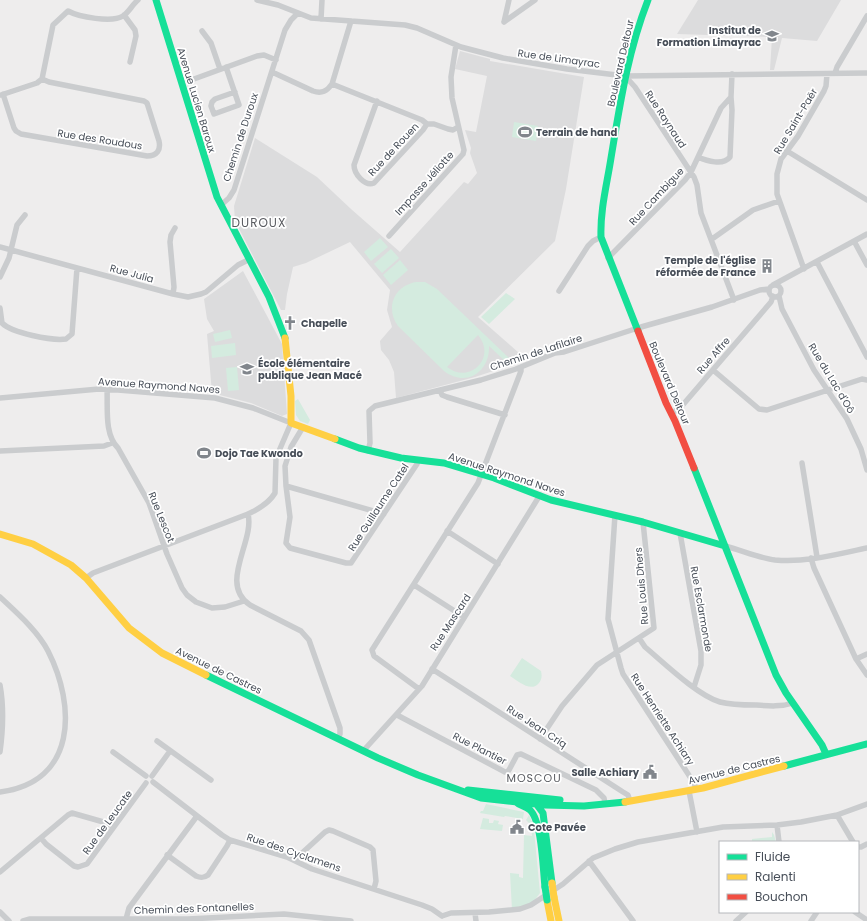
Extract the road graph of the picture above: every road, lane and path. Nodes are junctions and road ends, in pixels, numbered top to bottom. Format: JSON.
{"nodes":[{"id":1,"x":138,"y":0,"type":"edge"},
{"id":2,"x":156,"y":0,"type":"edge"},
{"id":3,"x":257,"y":0,"type":"edge"},
{"id":4,"x":322,"y":0,"type":"edge"},
{"id":5,"x":509,"y":0,"type":"edge"},
{"id":6,"x":535,"y":0,"type":"edge"},
{"id":7,"x":648,"y":0,"type":"edge"},
{"id":8,"x":298,"y":13,"type":"junction"},
{"id":9,"x":124,"y":15,"type":"junction"},
{"id":10,"x":867,"y":16,"type":"edge"},
{"id":11,"x":321,"y":19,"type":"junction"},
{"id":12,"x":351,"y":21,"type":"junction"},
{"id":13,"x":202,"y":31,"type":"dead end"},
{"id":14,"x":456,"y":45,"type":"junction"},
{"id":15,"x":276,"y":60,"type":"junction"},
{"id":16,"x":130,"y":62,"type":"dead end"},
{"id":17,"x":226,"y":67,"type":"junction"},
{"id":18,"x":220,"y":69,"type":"junction"},
{"id":19,"x":272,"y":72,"type":"junction"},
{"id":20,"x":835,"y":73,"type":"junction"},
{"id":21,"x":867,"y":73,"type":"edge"},
{"id":22,"x":732,"y":74,"type":"junction"},
{"id":23,"x":827,"y":74,"type":"junction"},
{"id":24,"x":625,"y":76,"type":"junction"},
{"id":25,"x":42,"y":79,"type":"junction"},
{"id":26,"x":194,"y":79,"type":"dead end"},
{"id":27,"x":332,"y":84,"type":"junction"},
{"id":28,"x":235,"y":92,"type":"junction"},
{"id":29,"x":2,"y":95,"type":"edge"},
{"id":30,"x":731,"y":97,"type":"junction"},
{"id":31,"x":377,"y":101,"type":"junction"},
{"id":32,"x":427,"y":124,"type":"junction"},
{"id":33,"x":458,"y":127,"type":"junction"},
{"id":34,"x":787,"y":151,"type":"junction"},
{"id":35,"x":698,"y":157,"type":"junction"},
{"id":36,"x":691,"y":172,"type":"junction"},
{"id":37,"x":867,"y":200,"type":"edge"},
{"id":38,"x":779,"y":201,"type":"junction"},
{"id":39,"x":221,"y":205,"type":"junction"},
{"id":40,"x":25,"y":215,"type":"dead end"},
{"id":41,"x":175,"y":228,"type":"dead end"},
{"id":42,"x":867,"y":234,"type":"edge"},
{"id":43,"x":389,"y":236,"type":"dead end"},
{"id":44,"x":601,"y":237,"type":"junction"},
{"id":45,"x":712,"y":239,"type":"junction"},
{"id":46,"x":854,"y":241,"type":"junction"},
{"id":47,"x":0,"y":247,"type":"edge"},
{"id":48,"x":11,"y":250,"type":"junction"},
{"id":49,"x":608,"y":258,"type":"junction"},
{"id":50,"x":250,"y":259,"type":"junction"},
{"id":51,"x":816,"y":262,"type":"junction"},
{"id":52,"x":867,"y":265,"type":"edge"},
{"id":53,"x":77,"y":268,"type":"junction"},
{"id":54,"x":804,"y":269,"type":"junction"},
{"id":55,"x":792,"y":275,"type":"junction"},
{"id":56,"x":0,"y":277,"type":"edge"},
{"id":57,"x":771,"y":287,"type":"junction"},
{"id":58,"x":559,"y":291,"type":"dead end"},
{"id":59,"x":173,"y":294,"type":"junction"},
{"id":60,"x":777,"y":294,"type":"junction"},
{"id":61,"x":734,"y":300,"type":"junction"},
{"id":62,"x":768,"y":306,"type":"junction"},
{"id":63,"x":781,"y":306,"type":"junction"},
{"id":64,"x":0,"y":308,"type":"edge"},
{"id":65,"x":636,"y":328,"type":"junction"},
{"id":66,"x":867,"y":357,"type":"edge"},
{"id":67,"x":521,"y":367,"type":"junction"},
{"id":68,"x":712,"y":370,"type":"junction"},
{"id":69,"x":867,"y":380,"type":"edge"},
{"id":70,"x":107,"y":389,"type":"junction"},
{"id":71,"x":440,"y":390,"type":"junction"},
{"id":72,"x":829,"y":390,"type":"junction"},
{"id":73,"x":0,"y":398,"type":"edge"},
{"id":74,"x":672,"y":414,"type":"junction"},
{"id":75,"x":505,"y":415,"type":"junction"},
{"id":76,"x":291,"y":423,"type":"junction"},
{"id":77,"x":303,"y":427,"type":"junction"},
{"id":78,"x":112,"y":443,"type":"junction"},
{"id":79,"x":867,"y":447,"type":"edge"},
{"id":80,"x":861,"y":449,"type":"junction"},
{"id":81,"x":368,"y":450,"type":"junction"},
{"id":82,"x":0,"y":451,"type":"edge"},
{"id":83,"x":418,"y":460,"type":"junction"},
{"id":84,"x":802,"y":463,"type":"dead end"},
{"id":85,"x":867,"y":470,"type":"edge"},
{"id":86,"x":481,"y":474,"type":"junction"},
{"id":87,"x":286,"y":486,"type":"junction"},
{"id":88,"x":540,"y":495,"type":"junction"},
{"id":89,"x":248,"y":514,"type":"junction"},
{"id":90,"x":384,"y":514,"type":"junction"},
{"id":91,"x":615,"y":515,"type":"junction"},
{"id":92,"x":643,"y":522,"type":"junction"},
{"id":93,"x":447,"y":532,"type":"junction"},
{"id":94,"x":680,"y":532,"type":"junction"},
{"id":95,"x":0,"y":534,"type":"edge"},
{"id":96,"x":165,"y":545,"type":"junction"},
{"id":97,"x":725,"y":546,"type":"junction"},
{"id":98,"x":867,"y":548,"type":"edge"},
{"id":99,"x":814,"y":558,"type":"junction"},
{"id":100,"x":498,"y":564,"type":"junction"},
{"id":101,"x":86,"y":578,"type":"junction"},
{"id":102,"x":414,"y":585,"type":"junction"},
{"id":103,"x":0,"y":596,"type":"edge"},
{"id":104,"x":244,"y":601,"type":"junction"},
{"id":105,"x":464,"y":617,"type":"junction"},
{"id":106,"x":639,"y":638,"type":"junction"},
{"id":107,"x":616,"y":651,"type":"junction"},
{"id":108,"x":867,"y":654,"type":"edge"},
{"id":109,"x":856,"y":659,"type":"junction"},
{"id":110,"x":432,"y":669,"type":"junction"},
{"id":111,"x":867,"y":674,"type":"edge"},
{"id":112,"x":0,"y":685,"type":"edge"},
{"id":113,"x":694,"y":687,"type":"junction"},
{"id":114,"x":419,"y":689,"type":"junction"},
{"id":115,"x":793,"y":704,"type":"junction"},
{"id":116,"x":397,"y":715,"type":"junction"},
{"id":117,"x":338,"y":738,"type":"junction"},
{"id":118,"x":540,"y":739,"type":"junction"},
{"id":119,"x":157,"y":741,"type":"dead end"},
{"id":120,"x":867,"y":744,"type":"edge"},
{"id":121,"x":364,"y":750,"type":"junction"},
{"id":122,"x":170,"y":751,"type":"junction"},
{"id":123,"x":0,"y":752,"type":"edge"},
{"id":124,"x":113,"y":752,"type":"dead end"},
{"id":125,"x":826,"y":754,"type":"junction"},
{"id":126,"x":150,"y":778,"type":"junction"},
{"id":127,"x":211,"y":780,"type":"dead end"},
{"id":128,"x":455,"y":788,"type":"junction"},
{"id":129,"x":693,"y":790,"type":"junction"},
{"id":130,"x":0,"y":792,"type":"edge"},
{"id":131,"x":529,"y":797,"type":"junction"},
{"id":132,"x":575,"y":801,"type":"junction"},
{"id":133,"x":630,"y":801,"type":"junction"},
{"id":134,"x":516,"y":802,"type":"junction"},
{"id":135,"x":605,"y":804,"type":"junction"},
{"id":136,"x":867,"y":804,"type":"edge"},
{"id":137,"x":541,"y":805,"type":"junction"},
{"id":138,"x":559,"y":806,"type":"junction"},
{"id":139,"x":542,"y":813,"type":"junction"},
{"id":140,"x":837,"y":815,"type":"junction"},
{"id":141,"x":197,"y":816,"type":"junction"},
{"id":142,"x":538,"y":826,"type":"junction"},
{"id":143,"x":777,"y":826,"type":"junction"},
{"id":144,"x":114,"y":827,"type":"junction"},
{"id":145,"x":697,"y":832,"type":"junction"},
{"id":146,"x":41,"y":838,"type":"junction"},
{"id":147,"x":230,"y":840,"type":"junction"},
{"id":148,"x":779,"y":841,"type":"edge"},
{"id":149,"x":852,"y":841,"type":"edge"},
{"id":150,"x":167,"y":855,"type":"junction"},
{"id":151,"x":296,"y":861,"type":"junction"},
{"id":152,"x":589,"y":861,"type":"junction"},
{"id":153,"x":0,"y":872,"type":"edge"},
{"id":154,"x":374,"y":889,"type":"junction"},
{"id":155,"x":0,"y":912,"type":"edge"},
{"id":156,"x":475,"y":913,"type":"junction"},
{"id":157,"x":745,"y":913,"type":"edge"},
{"id":158,"x":856,"y":913,"type":"edge"},
{"id":159,"x":252,"y":915,"type":"junction"},
{"id":160,"x":126,"y":919,"type":"junction"},
{"id":161,"x":319,"y":919,"type":"edge"},
{"id":162,"x":441,"y":919,"type":"edge"},
{"id":163,"x":35,"y":920,"type":"edge"},
{"id":164,"x":106,"y":920,"type":"edge"},
{"id":165,"x":867,"y":920,"type":"edge"},
{"id":166,"x":9,"y":921,"type":"edge"},
{"id":167,"x":23,"y":921,"type":"edge"},
{"id":168,"x":248,"y":921,"type":"edge"},
{"id":169,"x":351,"y":921,"type":"edge"},
{"id":170,"x":476,"y":921,"type":"edge"},
{"id":171,"x":551,"y":921,"type":"edge"},
{"id":172,"x":559,"y":921,"type":"edge"},
{"id":173,"x":633,"y":921,"type":"edge"},
{"id":174,"x":736,"y":921,"type":"edge"}],
"edges":[{"from":1,"to":9,"type":"street"},
{"from":2,"to":39,"type":"street","name":"Avenue Lucien Baroux"},
{"from":3,"to":8,"type":"street","name":"Rue de Limayrac"},
{"from":4,"to":11,"type":"street"},
{"from":5,"to":6,"type":"street"},
{"from":7,"to":24,"type":"street","name":"Boulevard Deltour"},
{"from":8,"to":11,"type":"street","name":"Rue de Limayrac"},
{"from":8,"to":15,"type":"street","name":"Chemin de Duroux"},
{"from":9,"to":16,"type":"street"},
{"from":9,"to":25,"type":"street"},
{"from":10,"to":20,"type":"street"},
{"from":11,"to":12,"type":"street","name":"Rue de Limayrac"},
{"from":12,"to":14,"type":"street","name":"Rue de Limayrac"},
{"from":12,"to":27,"type":"street"},
{"from":13,"to":18,"type":"street"},
{"from":14,"to":24,"type":"street","name":"Rue de Limayrac"},
{"from":14,"to":33,"type":"street","name":"Impasse Jéliotte"},
{"from":15,"to":17,"type":"street"},
{"from":15,"to":19,"type":"street","name":"Chemin de Duroux"},
{"from":17,"to":18,"type":"street"},
{"from":17,"to":28,"type":"street"},
{"from":18,"to":26,"type":"street"},
{"from":19,"to":27,"type":"street"},
{"from":19,"to":39,"type":"street","name":"Chemin de Duroux"},
{"from":20,"to":21,"type":"street","name":"Rue de Limayrac"},
{"from":20,"to":23,"type":"street","name":"Rue de Limayrac"},
{"from":22,"to":23,"type":"street","name":"Rue de Limayrac"},
{"from":22,"to":24,"type":"street","name":"Rue de Limayrac"},
{"from":22,"to":30,"type":"street"},
{"from":23,"to":34,"type":"street","name":"Rue Saint-Paër"},
{"from":24,"to":36,"type":"street","name":"Rue Raynaud"},
{"from":24,"to":44,"type":"street","name":"Boulevard Deltour"},
{"from":25,"to":29,"type":"street"},
{"from":25,"to":29,"type":"street","name":"Rue des Roudous"},
{"from":27,"to":31,"type":"street","name":"Rue de Rouen"},
{"from":28,"to":28,"type":"street"},
{"from":30,"to":35,"type":"street","name":"Rue Cambigue"},
{"from":30,"to":35,"type":"street"},
{"from":31,"to":32,"type":"street","name":"Rue de Rouen"},
{"from":31,"to":32,"type":"street","name":"Rue de Rouen"},
{"from":32,"to":33,"type":"street","name":"Rue de Rouen"},
{"from":33,"to":43,"type":"street","name":"Impasse Jéliotte"},
{"from":34,"to":37,"type":"street"},
{"from":34,"to":38,"type":"street","name":"Rue Saint-Paër"},
{"from":35,"to":36,"type":"street","name":"Rue Cambigue"},
{"from":36,"to":45,"type":"street","name":"Rue Raynaud"},
{"from":36,"to":49,"type":"street","name":"Rue Cambigue"},
{"from":38,"to":45,"type":"street"},
{"from":38,"to":54,"type":"street","name":"Rue Saint-Paër"},
{"from":39,"to":50,"type":"street"},
{"from":40,"to":48,"type":"street"},
{"from":41,"to":59,"type":"street"},
{"from":42,"to":46,"type":"street","name":"Chemin de Lafilaire"},
{"from":44,"to":49,"type":"street","name":"Boulevard Deltour"},
{"from":44,"to":58,"type":"street"},
{"from":45,"to":61,"type":"street","name":"Rue Raynaud"},
{"from":46,"to":51,"type":"street","name":"Chemin de Lafilaire"},
{"from":46,"to":52,"type":"street"},
{"from":47,"to":48,"type":"street","name":"Rue Julia"},
{"from":48,"to":53,"type":"street","name":"Rue Julia"},
{"from":48,"to":56,"type":"street"},
{"from":49,"to":65,"type":"street","name":"Boulevard Deltour"},
{"from":50,"to":59,"type":"street","name":"Rue Julia"},
{"from":50,"to":76,"type":"street"},
{"from":51,"to":54,"type":"street","name":"Chemin de Lafilaire"},
{"from":51,"to":66,"type":"street"},
{"from":53,"to":59,"type":"street","name":"Rue Julia"},
{"from":53,"to":64,"type":"street"},
{"from":54,"to":55,"type":"street","name":"Chemin de Lafilaire"},
{"from":55,"to":57,"type":"street","name":"Chemin de Lafilaire"},
{"from":55,"to":60,"type":"street","name":"Chemin de Lafilaire"},
{"from":57,"to":60,"type":"street"},
{"from":57,"to":60,"type":"street"},
{"from":57,"to":61,"type":"street","name":"Chemin de Lafilaire"},
{"from":60,"to":62,"type":"street","name":"Rue Affre"},
{"from":60,"to":63,"type":"street","name":"Rue du Lac d'Oô"},
{"from":61,"to":65,"type":"street","name":"Chemin de Lafilaire"},
{"from":62,"to":63,"type":"street"},
{"from":62,"to":68,"type":"street","name":"Rue Affre"},
{"from":63,"to":72,"type":"street","name":"Rue du Lac d'Oô"},
{"from":65,"to":67,"type":"street","name":"Chemin de Lafilaire"},
{"from":65,"to":74,"type":"street","name":"Boulevard Deltour"},
{"from":67,"to":71,"type":"street","name":"Chemin de Lafilaire"},
{"from":67,"to":75,"type":"street"},
{"from":68,"to":72,"type":"street"},
{"from":68,"to":74,"type":"street","name":"Rue Affre"},
{"from":69,"to":72,"type":"street"},
{"from":70,"to":73,"type":"street","name":"Avenue Raymond Naves"},
{"from":70,"to":76,"type":"street","name":"Avenue Raymond Naves"},
{"from":70,"to":78,"type":"street","name":"Rue Lescot"},
{"from":71,"to":75,"type":"street"},
{"from":71,"to":81,"type":"street","name":"Chemin de Lafilaire"},
{"from":72,"to":80,"type":"street","name":"Rue du Lac d'Oô"},
{"from":74,"to":97,"type":"street","name":"Boulevard Deltour"},
{"from":75,"to":86,"type":"street"},
{"from":76,"to":77,"type":"street","name":"Avenue Raymond Naves"},
{"from":76,"to":89,"type":"street"},
{"from":77,"to":81,"type":"street","name":"Avenue Raymond Naves"},
{"from":77,"to":87,"type":"street"},
{"from":78,"to":82,"type":"street"},
{"from":78,"to":96,"type":"street","name":"Rue Lescot"},
{"from":79,"to":80,"type":"street"},
{"from":80,"to":85,"type":"street","name":"Rue du Lac d'Oô"},
{"from":81,"to":83,"type":"street","name":"Avenue Raymond Naves"},
{"from":83,"to":86,"type":"street","name":"Avenue Raymond Naves"},
{"from":83,"to":90,"type":"street","name":"Rue Guillaume Catel"},
{"from":84,"to":99,"type":"street"},
{"from":86,"to":88,"type":"street","name":"Avenue Raymond Naves"},
{"from":86,"to":93,"type":"street"},
{"from":87,"to":90,"type":"street"},
{"from":87,"to":90,"type":"street","name":"Rue Guillaume Catel"},
{"from":88,"to":91,"type":"street","name":"Avenue Raymond Naves"},
{"from":88,"to":100,"type":"street","name":"Rue Mascard"},
{"from":89,"to":96,"type":"street"},
{"from":89,"to":104,"type":"street"},
{"from":91,"to":92,"type":"street","name":"Avenue Raymond Naves"},
{"from":91,"to":107,"type":"street","name":"Rue Henriette Achiary"},
{"from":92,"to":94,"type":"street","name":"Avenue Raymond Naves"},
{"from":92,"to":106,"type":"street","name":"Rue Louis Dhers"},
{"from":93,"to":100,"type":"street"},
{"from":93,"to":102,"type":"street"},
{"from":94,"to":97,"type":"street","name":"Avenue Raymond Naves"},
{"from":94,"to":113,"type":"street","name":"Rue Esclarmonde"},
{"from":95,"to":101,"type":"street","name":"Avenue de Castres"},
{"from":96,"to":101,"type":"street"},
{"from":96,"to":104,"type":"street","name":"Rue Lescot"},
{"from":97,"to":99,"type":"street","name":"Avenue Raymond Naves"},
{"from":97,"to":115,"type":"street","name":"Boulevard Deltour"},
{"from":98,"to":99,"type":"street","name":"Avenue Raymond Naves"},
{"from":99,"to":109,"type":"street"},
{"from":100,"to":105,"type":"street","name":"Rue Mascard"},
{"from":101,"to":117,"type":"street","name":"Avenue de Castres"},
{"from":102,"to":105,"type":"street"},
{"from":102,"to":114,"type":"street"},
{"from":103,"to":130,"type":"street"},
{"from":104,"to":117,"type":"street"},
{"from":105,"to":110,"type":"street","name":"Rue Mascard"},
{"from":106,"to":107,"type":"street","name":"Rue Louis Dhers"},
{"from":106,"to":113,"type":"street"},
{"from":107,"to":118,"type":"street","name":"Rue Louis Dhers"},
{"from":107,"to":129,"type":"street","name":"Rue Henriette Achiary"},
{"from":108,"to":109,"type":"street"},
{"from":109,"to":111,"type":"street"},
{"from":110,"to":114,"type":"street","name":"Rue Mascard"},
{"from":110,"to":118,"type":"street","name":"Rue Jean Criq"},
{"from":112,"to":123,"type":"street"},
{"from":113,"to":115,"type":"street"},
{"from":114,"to":116,"type":"street","name":"Rue Mascard"},
{"from":115,"to":125,"type":"street","name":"Boulevard Deltour"},
{"from":116,"to":121,"type":"street","name":"Rue Mascard"},
{"from":116,"to":135,"type":"street","name":"Rue Plantier"},
{"from":117,"to":121,"type":"street","name":"Avenue de Castres"},
{"from":118,"to":133,"type":"street","name":"Rue Jean Criq"},
{"from":119,"to":122,"type":"street"},
{"from":120,"to":125,"type":"street","name":"Avenue de Castres"},
{"from":121,"to":128,"type":"street","name":"Avenue de Castres"},
{"from":122,"to":126,"type":"street"},
{"from":122,"to":127,"type":"street"},
{"from":124,"to":126,"type":"street","name":"Rue des Cyclamens"},
{"from":125,"to":129,"type":"street","name":"Avenue de Castres"},
{"from":126,"to":141,"type":"street","name":"Rue des Cyclamens"},
{"from":126,"to":144,"type":"street","name":"Rue de Leucate"},
{"from":128,"to":131,"type":"street","name":"Avenue de Castres"},
{"from":128,"to":134,"type":"street","name":"Avenue de Castres"},
{"from":129,"to":133,"type":"street","name":"Avenue de Castres"},
{"from":129,"to":145,"type":"street","name":"Rue Henriette Achiary"},
{"from":131,"to":132,"type":"street","name":"Avenue de Castres"},
{"from":131,"to":137,"type":"street"},
{"from":132,"to":135,"type":"street","name":"Avenue de Castres"},
{"from":132,"to":137,"type":"street","name":"Avenue de Castres"},
{"from":133,"to":135,"type":"street","name":"Avenue de Castres"},
{"from":134,"to":137,"type":"street","name":"Avenue de Castres"},
{"from":134,"to":142,"type":"street","name":"Avenue de Castres"},
{"from":135,"to":138,"type":"street","name":"Avenue de Castres"},
{"from":136,"to":140,"type":"street"},
{"from":137,"to":138,"type":"street","name":"Avenue de Castres"},
{"from":137,"to":139,"type":"street"},
{"from":138,"to":139,"type":"street"},
{"from":139,"to":142,"type":"street"},
{"from":139,"to":172,"type":"street","bridge":true},
{"from":140,"to":143,"type":"street"},
{"from":140,"to":149,"type":"street"},
{"from":141,"to":147,"type":"street","name":"Rue des Cyclamens"},
{"from":141,"to":150,"type":"street"},
{"from":142,"to":171,"type":"street","bridge":true},
{"from":143,"to":145,"type":"street"},
{"from":143,"to":148,"type":"street"},
{"from":144,"to":146,"type":"street"},
{"from":144,"to":146,"type":"street","name":"Rue de Leucate"},
{"from":145,"to":152,"type":"street"},
{"from":146,"to":153,"type":"street"},
{"from":147,"to":150,"type":"street"},
{"from":147,"to":151,"type":"street","name":"Rue des Cyclamens"},
{"from":150,"to":160,"type":"street"},
{"from":151,"to":154,"type":"street","name":"Rue des Cyclamens"},
{"from":151,"to":154,"type":"street"},
{"from":152,"to":156,"type":"street"},
{"from":152,"to":173,"type":"street"},
{"from":154,"to":162,"type":"street","name":"Rue des Cyclamens"},
{"from":155,"to":166,"type":"street"},
{"from":156,"to":162,"type":"street"},
{"from":156,"to":170,"type":"street"},
{"from":157,"to":174,"type":"street"},
{"from":158,"to":165,"type":"street"},
{"from":159,"to":160,"type":"street","name":"Chemin des Fontanelles"},
{"from":159,"to":161,"type":"street","name":"Chemin des Fontanelles"},
{"from":159,"to":168,"type":"street"},
{"from":160,"to":164,"type":"street","name":"Chemin des Fontanelles"},
{"from":161,"to":169,"type":"street","name":"Chemin des Fontanelles"},
{"from":163,"to":164,"type":"street","name":"Chemin des Fontanelles"},
{"from":163,"to":167,"type":"street","name":"Chemin des Fontanelles"}]}
